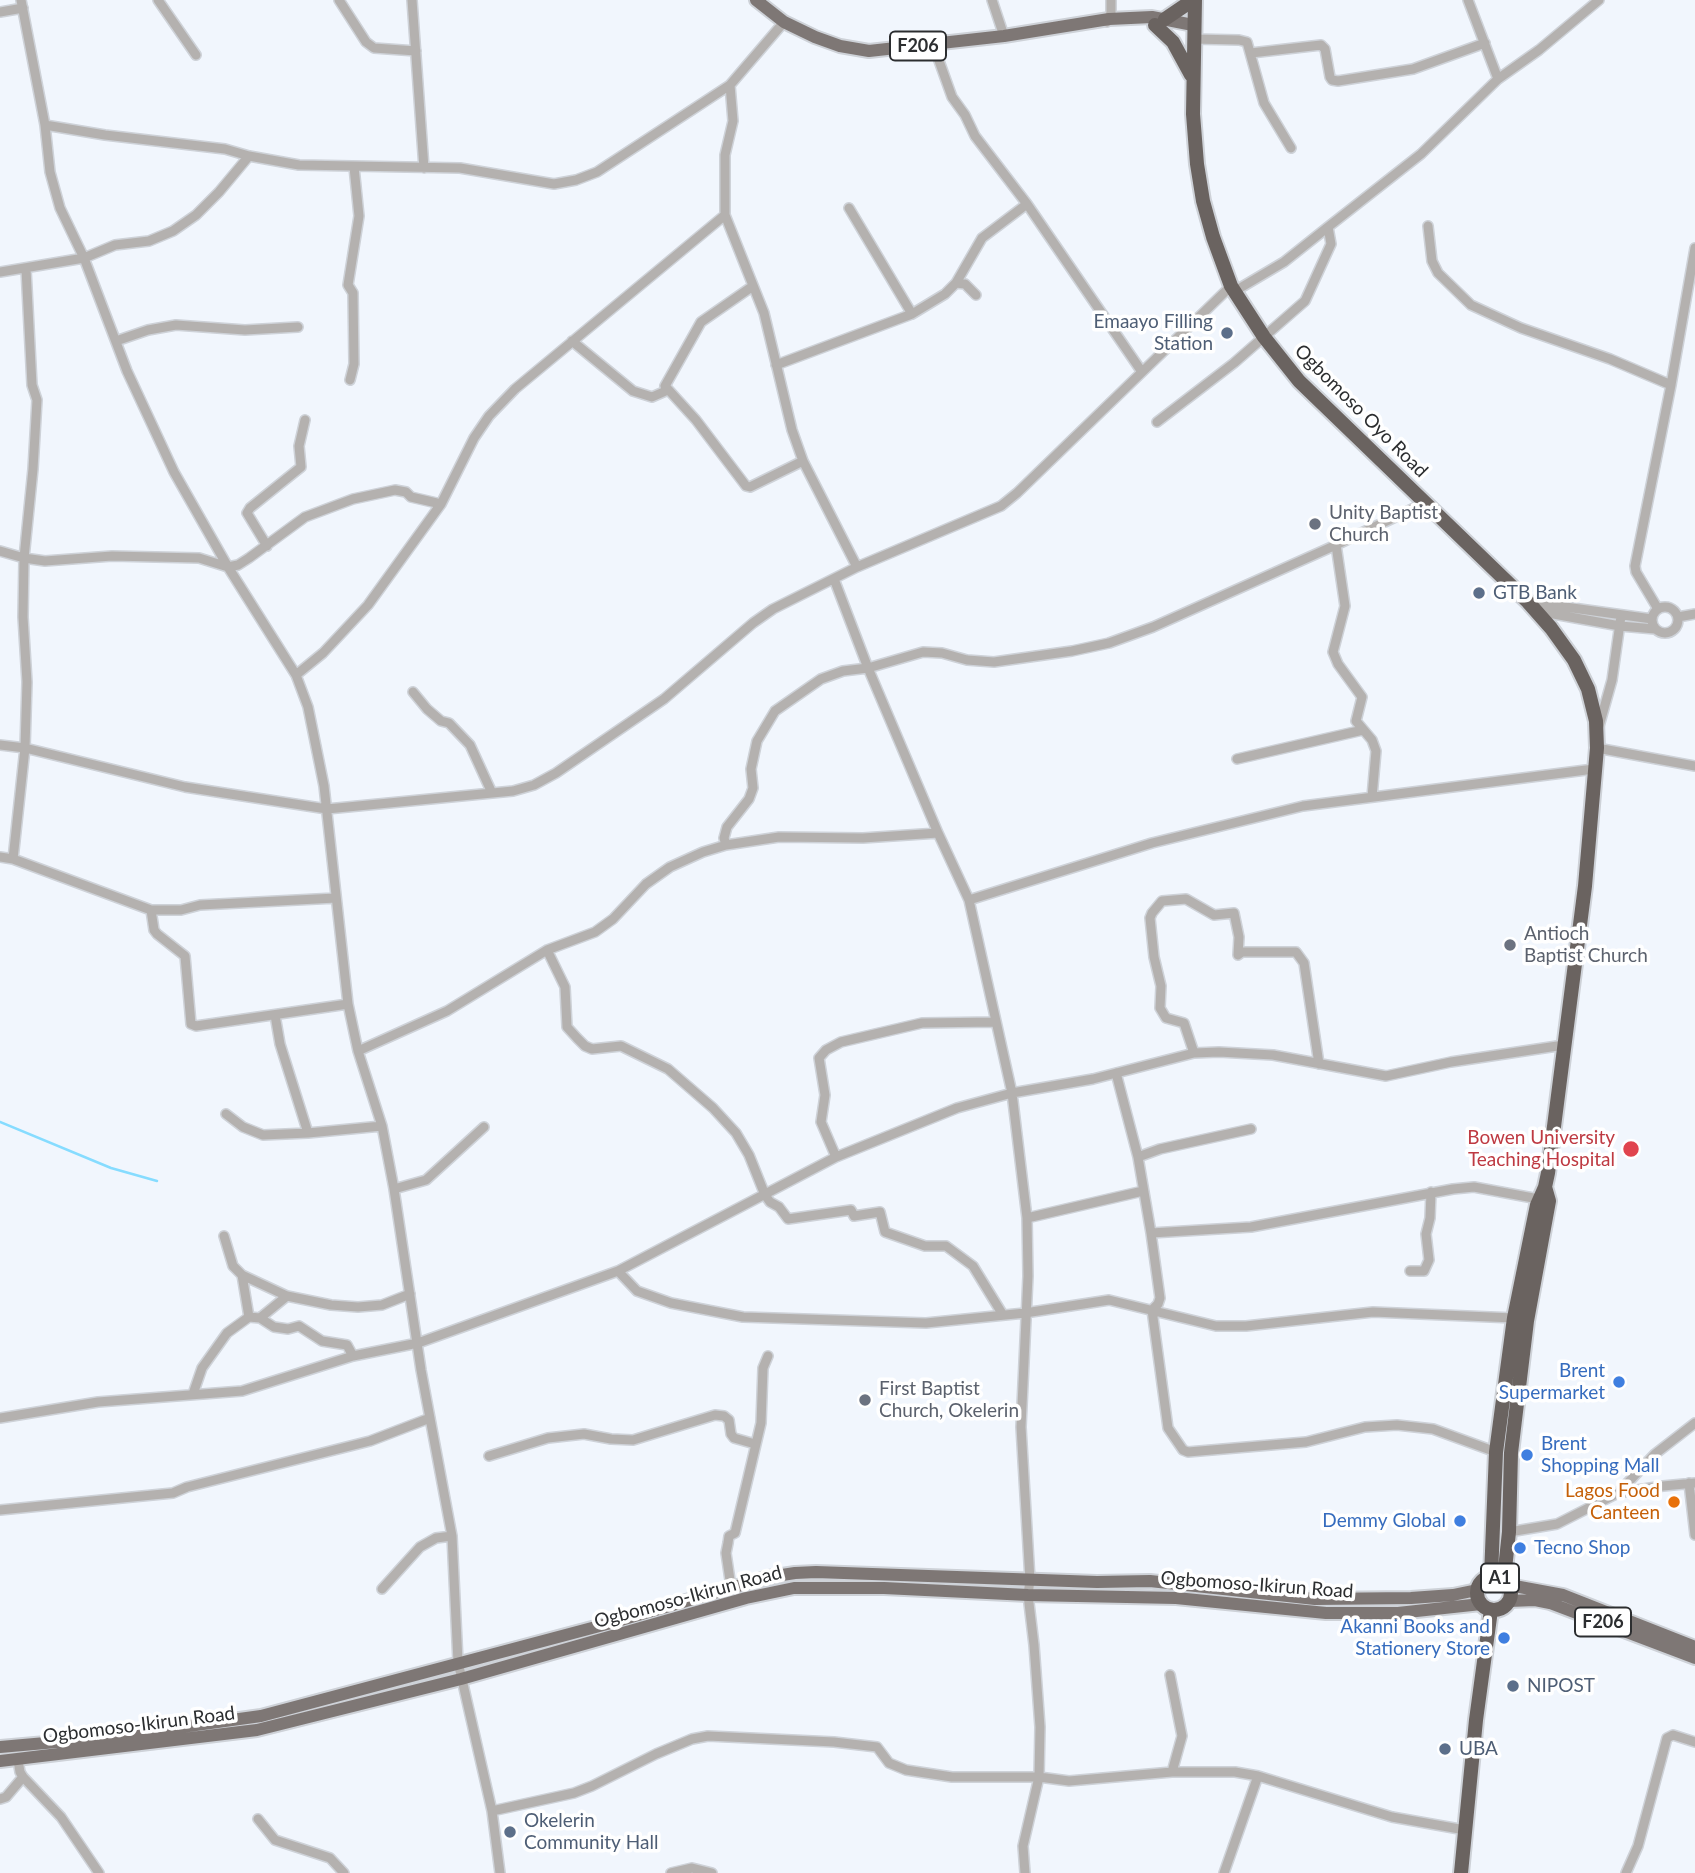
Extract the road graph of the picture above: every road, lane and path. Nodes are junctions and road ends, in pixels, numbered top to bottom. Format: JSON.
{"nodes":[{"id":1,"x":158,"y":0,"type":"edge"},
{"id":2,"x":338,"y":0,"type":"edge"},
{"id":3,"x":412,"y":0,"type":"edge"},
{"id":4,"x":756,"y":0,"type":"edge"},
{"id":5,"x":992,"y":0,"type":"edge"},
{"id":6,"x":1111,"y":0,"type":"edge"},
{"id":7,"x":1194,"y":0,"type":"edge"},
{"id":8,"x":1468,"y":0,"type":"edge"},
{"id":9,"x":1599,"y":0,"type":"edge"},
{"id":10,"x":22,"y":4,"type":"edge"},
{"id":11,"x":0,"y":12,"type":"edge"},
{"id":12,"x":784,"y":22,"type":"junction"},
{"id":13,"x":1107,"y":22,"type":"junction"},
{"id":14,"x":1160,"y":22,"type":"junction"},
{"id":15,"x":1193,"y":32,"type":"junction"},
{"id":16,"x":1004,"y":36,"type":"junction"},
{"id":17,"x":1485,"y":43,"type":"junction"},
{"id":18,"x":933,"y":44,"type":"junction"},
{"id":19,"x":416,"y":51,"type":"junction"},
{"id":20,"x":1251,"y":53,"type":"junction"},
{"id":21,"x":196,"y":55,"type":"dead end"},
{"id":22,"x":1193,"y":79,"type":"junction"},
{"id":23,"x":1498,"y":79,"type":"junction"},
{"id":24,"x":730,"y":85,"type":"junction"},
{"id":25,"x":45,"y":125,"type":"junction"},
{"id":26,"x":1291,"y":148,"type":"dead end"},
{"id":27,"x":249,"y":156,"type":"junction"},
{"id":28,"x":354,"y":167,"type":"junction"},
{"id":29,"x":424,"y":168,"type":"junction"},
{"id":30,"x":1027,"y":204,"type":"junction"},
{"id":31,"x":849,"y":208,"type":"dead end"},
{"id":32,"x":725,"y":215,"type":"junction"},
{"id":33,"x":1428,"y":226,"type":"dead end"},
{"id":34,"x":1328,"y":227,"type":"junction"},
{"id":35,"x":1695,"y":248,"type":"edge"},
{"id":36,"x":83,"y":258,"type":"junction"},
{"id":37,"x":26,"y":269,"type":"junction"},
{"id":38,"x":0,"y":272,"type":"edge"},
{"id":39,"x":956,"y":284,"type":"junction"},
{"id":40,"x":753,"y":286,"type":"junction"},
{"id":41,"x":1233,"y":288,"type":"junction"},
{"id":42,"x":976,"y":295,"type":"dead end"},
{"id":43,"x":912,"y":314,"type":"junction"},
{"id":44,"x":298,"y":327,"type":"dead end"},
{"id":45,"x":1264,"y":337,"type":"junction"},
{"id":46,"x":116,"y":341,"type":"junction"},
{"id":47,"x":572,"y":341,"type":"junction"},
{"id":48,"x":776,"y":365,"type":"junction"},
{"id":49,"x":1142,"y":372,"type":"junction"},
{"id":50,"x":350,"y":380,"type":"dead end"},
{"id":51,"x":1671,"y":386,"type":"junction"},
{"id":52,"x":668,"y":390,"type":"junction"},
{"id":53,"x":305,"y":421,"type":"dead end"},
{"id":54,"x":1157,"y":422,"type":"dead end"},
{"id":55,"x":803,"y":461,"type":"junction"},
{"id":56,"x":1425,"y":503,"type":"junction"},
{"id":57,"x":440,"y":504,"type":"junction"},
{"id":58,"x":1336,"y":545,"type":"junction"},
{"id":59,"x":267,"y":546,"type":"junction"},
{"id":60,"x":0,"y":551,"type":"edge"},
{"id":61,"x":24,"y":558,"type":"junction"},
{"id":62,"x":228,"y":567,"type":"junction"},
{"id":63,"x":857,"y":567,"type":"junction"},
{"id":64,"x":835,"y":579,"type":"junction"},
{"id":65,"x":1532,"y":606,"type":"junction"},
{"id":66,"x":1658,"y":609,"type":"junction"},
{"id":67,"x":1695,"y":614,"type":"edge"},
{"id":68,"x":1678,"y":617,"type":"junction"},
{"id":69,"x":1651,"y":619,"type":"junction"},
{"id":70,"x":1621,"y":621,"type":"junction"},
{"id":71,"x":1655,"y":629,"type":"junction"},
{"id":72,"x":869,"y":668,"type":"junction"},
{"id":73,"x":296,"y":675,"type":"junction"},
{"id":74,"x":413,"y":692,"type":"dead end"},
{"id":75,"x":1363,"y":730,"type":"junction"},
{"id":76,"x":1596,"y":743,"type":"junction"},
{"id":77,"x":0,"y":745,"type":"edge"},
{"id":78,"x":25,"y":748,"type":"junction"},
{"id":79,"x":1237,"y":759,"type":"dead end"},
{"id":80,"x":1695,"y":766,"type":"edge"},
{"id":81,"x":1594,"y":769,"type":"junction"},
{"id":82,"x":492,"y":793,"type":"junction"},
{"id":83,"x":1372,"y":797,"type":"junction"},
{"id":84,"x":327,"y":809,"type":"junction"},
{"id":85,"x":938,"y":833,"type":"junction"},
{"id":86,"x":726,"y":845,"type":"junction"},
{"id":87,"x":0,"y":857,"type":"edge"},
{"id":88,"x":13,"y":859,"type":"junction"},
{"id":89,"x":336,"y":898,"type":"junction"},
{"id":90,"x":969,"y":900,"type":"junction"},
{"id":91,"x":151,"y":911,"type":"junction"},
{"id":92,"x":547,"y":950,"type":"junction"},
{"id":93,"x":348,"y":1004,"type":"junction"},
{"id":94,"x":275,"y":1015,"type":"junction"},
{"id":95,"x":996,"y":1022,"type":"junction"},
{"id":96,"x":1564,"y":1045,"type":"junction"},
{"id":97,"x":358,"y":1051,"type":"junction"},
{"id":98,"x":1194,"y":1053,"type":"junction"},
{"id":99,"x":1319,"y":1064,"type":"junction"},
{"id":100,"x":1116,"y":1073,"type":"junction"},
{"id":101,"x":1012,"y":1093,"type":"junction"},
{"id":102,"x":226,"y":1114,"type":"dead end"},
{"id":103,"x":382,"y":1126,"type":"junction"},
{"id":104,"x":484,"y":1127,"type":"dead end"},
{"id":105,"x":1251,"y":1129,"type":"dead end"},
{"id":106,"x":309,"y":1133,"type":"junction"},
{"id":107,"x":836,"y":1157,"type":"junction"},
{"id":108,"x":1138,"y":1157,"type":"junction"},
{"id":109,"x":394,"y":1189,"type":"junction"},
{"id":110,"x":1143,"y":1191,"type":"junction"},
{"id":111,"x":1431,"y":1192,"type":"junction"},
{"id":112,"x":765,"y":1195,"type":"junction"},
{"id":113,"x":1544,"y":1195,"type":"junction"},
{"id":114,"x":1027,"y":1218,"type":"junction"},
{"id":115,"x":1152,"y":1233,"type":"junction"},
{"id":116,"x":224,"y":1236,"type":"dead end"},
{"id":117,"x":618,"y":1271,"type":"junction"},
{"id":118,"x":1410,"y":1271,"type":"dead end"},
{"id":119,"x":242,"y":1275,"type":"junction"},
{"id":120,"x":410,"y":1294,"type":"junction"},
{"id":121,"x":287,"y":1296,"type":"junction"},
{"id":122,"x":1152,"y":1310,"type":"junction"},
{"id":123,"x":1026,"y":1313,"type":"junction"},
{"id":124,"x":1003,"y":1315,"type":"junction"},
{"id":125,"x":249,"y":1317,"type":"junction"},
{"id":126,"x":260,"y":1318,"type":"junction"},
{"id":127,"x":1514,"y":1318,"type":"junction"},
{"id":128,"x":418,"y":1343,"type":"junction"},
{"id":129,"x":354,"y":1356,"type":"junction"},
{"id":130,"x":768,"y":1356,"type":"dead end"},
{"id":131,"x":193,"y":1394,"type":"junction"},
{"id":132,"x":0,"y":1418,"type":"edge"},
{"id":133,"x":430,"y":1418,"type":"junction"},
{"id":134,"x":1695,"y":1423,"type":"edge"},
{"id":135,"x":755,"y":1444,"type":"junction"},
{"id":136,"x":1496,"y":1452,"type":"junction"},
{"id":137,"x":489,"y":1456,"type":"dead end"},
{"id":138,"x":1692,"y":1483,"type":"edge"},
{"id":139,"x":1618,"y":1493,"type":"junction"},
{"id":140,"x":0,"y":1510,"type":"edge"},
{"id":141,"x":1509,"y":1532,"type":"junction"},
{"id":142,"x":1695,"y":1535,"type":"edge"},
{"id":143,"x":452,"y":1536,"type":"junction"},
{"id":144,"x":1030,"y":1580,"type":"junction"},
{"id":145,"x":1501,"y":1580,"type":"junction"},
{"id":146,"x":731,"y":1587,"type":"junction"},
{"id":147,"x":382,"y":1588,"type":"dead end"},
{"id":148,"x":1028,"y":1595,"type":"junction"},
{"id":149,"x":1483,"y":1601,"type":"junction"},
{"id":150,"x":1508,"y":1601,"type":"junction"},
{"id":151,"x":1695,"y":1647,"type":"edge"},
{"id":152,"x":1695,"y":1658,"type":"edge"},
{"id":153,"x":458,"y":1662,"type":"junction"},
{"id":154,"x":1170,"y":1675,"type":"dead end"},
{"id":155,"x":461,"y":1679,"type":"junction"},
{"id":156,"x":1695,"y":1742,"type":"edge"},
{"id":157,"x":0,"y":1747,"type":"edge"},
{"id":158,"x":18,"y":1760,"type":"junction"},
{"id":159,"x":0,"y":1761,"type":"edge"},
{"id":160,"x":1172,"y":1772,"type":"junction"},
{"id":161,"x":1258,"y":1776,"type":"junction"},
{"id":162,"x":23,"y":1777,"type":"junction"},
{"id":163,"x":1039,"y":1777,"type":"junction"},
{"id":164,"x":0,"y":1799,"type":"edge"},
{"id":165,"x":492,"y":1811,"type":"junction"},
{"id":166,"x":258,"y":1819,"type":"dead end"},
{"id":167,"x":1465,"y":1830,"type":"junction"},
{"id":168,"x":99,"y":1873,"type":"edge"},
{"id":169,"x":344,"y":1873,"type":"edge"},
{"id":170,"x":500,"y":1873,"type":"edge"},
{"id":171,"x":671,"y":1873,"type":"edge"},
{"id":172,"x":712,"y":1873,"type":"edge"},
{"id":173,"x":1025,"y":1873,"type":"edge"},
{"id":174,"x":1224,"y":1873,"type":"edge"},
{"id":175,"x":1461,"y":1873,"type":"edge"},
{"id":176,"x":1626,"y":1873,"type":"edge"}],
"edges":[{"from":1,"to":21,"type":"street"},
{"from":2,"to":19,"type":"street"},
{"from":3,"to":19,"type":"street"},
{"from":4,"to":12,"type":"main road","number":"F206"},
{"from":5,"to":16,"type":"street"},
{"from":6,"to":13,"type":"street"},
{"from":7,"to":14,"type":"highway"},
{"from":7,"to":15,"type":"highway","number":"A1"},
{"from":8,"to":17,"type":"street"},
{"from":9,"to":23,"type":"street"},
{"from":10,"to":11,"type":"street"},
{"from":10,"to":25,"type":"street"},
{"from":12,"to":18,"type":"main road","number":"F206"},
{"from":12,"to":24,"type":"street"},
{"from":13,"to":14,"type":"main road","number":"F206"},
{"from":13,"to":16,"type":"main road","number":"F206"},
{"from":14,"to":15,"type":"main road","number":"F206"},
{"from":14,"to":22,"type":"highway"},
{"from":15,"to":20,"type":"street"},
{"from":15,"to":22,"type":"highway","name":"Ogbomoso Oyo Road","number":"A1"},
{"from":16,"to":18,"type":"main road","number":"F206"},
{"from":17,"to":20,"type":"street"},
{"from":17,"to":23,"type":"street"},
{"from":18,"to":30,"type":"street"},
{"from":19,"to":29,"type":"street"},
{"from":20,"to":26,"type":"street"},
{"from":22,"to":41,"type":"highway","name":"Ogbomoso Oyo Road","number":"A1"},
{"from":23,"to":34,"type":"street"},
{"from":24,"to":29,"type":"street"},
{"from":24,"to":32,"type":"street"},
{"from":25,"to":27,"type":"street"},
{"from":25,"to":36,"type":"street"},
{"from":27,"to":28,"type":"street"},
{"from":27,"to":36,"type":"street"},
{"from":28,"to":29,"type":"street"},
{"from":28,"to":50,"type":"street"},
{"from":30,"to":39,"type":"street"},
{"from":30,"to":49,"type":"street"},
{"from":31,"to":43,"type":"street"},
{"from":32,"to":40,"type":"street"},
{"from":32,"to":47,"type":"street"},
{"from":33,"to":51,"type":"street"},
{"from":34,"to":41,"type":"street"},
{"from":34,"to":45,"type":"street"},
{"from":35,"to":51,"type":"street"},
{"from":36,"to":37,"type":"street"},
{"from":36,"to":46,"type":"street"},
{"from":37,"to":38,"type":"street"},
{"from":37,"to":61,"type":"street"},
{"from":39,"to":42,"type":"street"},
{"from":39,"to":43,"type":"street"},
{"from":40,"to":48,"type":"street"},
{"from":40,"to":52,"type":"street"},
{"from":41,"to":45,"type":"highway","name":"Ogbomoso Oyo Road","number":"A1"},
{"from":41,"to":49,"type":"street"},
{"from":43,"to":48,"type":"street"},
{"from":44,"to":46,"type":"street"},
{"from":45,"to":54,"type":"street"},
{"from":45,"to":56,"type":"highway","name":"Ogbomoso Oyo Road","number":"A1"},
{"from":46,"to":62,"type":"street"},
{"from":47,"to":52,"type":"street"},
{"from":47,"to":57,"type":"street"},
{"from":48,"to":55,"type":"street"},
{"from":49,"to":63,"type":"street"},
{"from":51,"to":66,"type":"street"},
{"from":52,"to":55,"type":"street"},
{"from":53,"to":59,"type":"street"},
{"from":55,"to":63,"type":"street"},
{"from":56,"to":58,"type":"street"},
{"from":56,"to":65,"type":"highway","name":"Ogbomoso Oyo Road","number":"A1"},
{"from":57,"to":59,"type":"street"},
{"from":57,"to":73,"type":"street"},
{"from":58,"to":72,"type":"street"},
{"from":58,"to":75,"type":"street"},
{"from":59,"to":62,"type":"street"},
{"from":60,"to":61,"type":"street"},
{"from":61,"to":62,"type":"street"},
{"from":61,"to":78,"type":"street"},
{"from":62,"to":73,"type":"street"},
{"from":63,"to":64,"type":"street"},
{"from":64,"to":72,"type":"street"},
{"from":64,"to":82,"type":"street"},
{"from":65,"to":70,"type":"street"},
{"from":65,"to":76,"type":"highway","name":"Ogbomoso Oyo Road","number":"A1"},
{"from":66,"to":68,"type":"street"},
{"from":66,"to":69,"type":"street"},
{"from":67,"to":68,"type":"street"},
{"from":68,"to":71,"type":"street"},
{"from":69,"to":70,"type":"street"},
{"from":69,"to":71,"type":"street"},
{"from":70,"to":71,"type":"street"},
{"from":70,"to":76,"type":"street"},
{"from":72,"to":85,"type":"street"},
{"from":72,"to":86,"type":"street"},
{"from":73,"to":84,"type":"street"},
{"from":74,"to":82,"type":"street"},
{"from":75,"to":79,"type":"street"},
{"from":75,"to":83,"type":"street"},
{"from":76,"to":80,"type":"street"},
{"from":76,"to":81,"type":"highway","name":"Ogbomoso Oyo Road","number":"A1"},
{"from":77,"to":78,"type":"street"},
{"from":78,"to":84,"type":"street"},
{"from":78,"to":88,"type":"street"},
{"from":81,"to":83,"type":"street"},
{"from":81,"to":96,"type":"highway","name":"Ogbomoso Oyo Road","number":"A1"},
{"from":82,"to":84,"type":"street"},
{"from":83,"to":90,"type":"street"},
{"from":84,"to":89,"type":"street"},
{"from":85,"to":86,"type":"street"},
{"from":85,"to":90,"type":"street"},
{"from":86,"to":92,"type":"street"},
{"from":87,"to":88,"type":"street"},
{"from":88,"to":91,"type":"street"},
{"from":89,"to":91,"type":"street"},
{"from":89,"to":93,"type":"street"},
{"from":90,"to":95,"type":"street"},
{"from":91,"to":94,"type":"street"},
{"from":92,"to":97,"type":"street"},
{"from":92,"to":112,"type":"street"},
{"from":93,"to":94,"type":"street"},
{"from":93,"to":97,"type":"street"},
{"from":94,"to":106,"type":"street"},
{"from":95,"to":101,"type":"street"},
{"from":95,"to":107,"type":"street"},
{"from":96,"to":99,"type":"street"},
{"from":96,"to":113,"type":"highway","name":"Ogbomoso Oyo Road","number":"A1"},
{"from":97,"to":103,"type":"street"},
{"from":98,"to":99,"type":"street"},
{"from":98,"to":99,"type":"street"},
{"from":98,"to":100,"type":"street"},
{"from":100,"to":101,"type":"street"},
{"from":100,"to":108,"type":"street"},
{"from":101,"to":107,"type":"street"},
{"from":101,"to":114,"type":"street"},
{"from":102,"to":106,"type":"street"},
{"from":103,"to":106,"type":"street"},
{"from":103,"to":109,"type":"street"},
{"from":104,"to":109,"type":"street"},
{"from":105,"to":108,"type":"street"},
{"from":107,"to":112,"type":"street"},
{"from":108,"to":110,"type":"street"},
{"from":109,"to":120,"type":"street"},
{"from":110,"to":114,"type":"street"},
{"from":110,"to":115,"type":"street"},
{"from":111,"to":113,"type":"street"},
{"from":111,"to":115,"type":"street"},
{"from":111,"to":118,"type":"street"},
{"from":112,"to":117,"type":"street"},
{"from":112,"to":124,"type":"street"},
{"from":113,"to":127,"type":"highway","name":"Ogbomoso Oyo Road","number":"A1"},
{"from":113,"to":141,"type":"highway","name":"Ogbomoso Oyo Road","number":"A1"},
{"from":114,"to":123,"type":"street"},
{"from":115,"to":122,"type":"street"},
{"from":116,"to":119,"type":"street"},
{"from":117,"to":124,"type":"street"},
{"from":117,"to":128,"type":"street"},
{"from":119,"to":121,"type":"street"},
{"from":119,"to":125,"type":"street"},
{"from":120,"to":121,"type":"street"},
{"from":120,"to":128,"type":"street"},
{"from":121,"to":126,"type":"street"},
{"from":122,"to":123,"type":"street"},
{"from":122,"to":127,"type":"street"},
{"from":122,"to":136,"type":"street"},
{"from":123,"to":124,"type":"street"},
{"from":123,"to":144,"type":"street"},
{"from":125,"to":126,"type":"street"},
{"from":125,"to":131,"type":"street"},
{"from":126,"to":129,"type":"street"},
{"from":127,"to":136,"type":"highway","name":"Ogbomoso Oyo Road","number":"A1"},
{"from":128,"to":129,"type":"street"},
{"from":128,"to":133,"type":"street"},
{"from":129,"to":131,"type":"street"},
{"from":130,"to":135,"type":"street"},
{"from":131,"to":132,"type":"street"},
{"from":133,"to":140,"type":"street"},
{"from":133,"to":143,"type":"street"},
{"from":134,"to":139,"type":"street"},
{"from":135,"to":137,"type":"street"},
{"from":135,"to":146,"type":"street"},
{"from":136,"to":145,"type":"highway","name":"Ogbomoso Oyo Road","number":"A1"},
{"from":138,"to":139,"type":"street"},
{"from":138,"to":142,"type":"street"},
{"from":139,"to":141,"type":"street"},
{"from":141,"to":145,"type":"highway","name":"Ogbomoso Oyo Road","number":"A1"},
{"from":143,"to":147,"type":"street"},
{"from":143,"to":153,"type":"street"},
{"from":144,"to":146,"type":"main road","name":"Ogbomoso-Ikirun Road"},
{"from":144,"to":148,"type":"street"},
{"from":144,"to":149,"type":"main road","name":"Ogbomoso-Ikirun Road"},
{"from":145,"to":149,"type":"highway","number":"A1"},
{"from":145,"to":150,"type":"highway","number":"A1"},
{"from":145,"to":151,"type":"main road","number":"F206"},
{"from":146,"to":153,"type":"main road","name":"Ogbomoso-Ikirun Road"},
{"from":148,"to":149,"type":"main road","name":"Ogbomoso-Ikirun Road"},
{"from":148,"to":155,"type":"main road","name":"Ogbomoso-Ikirun Road"},
{"from":148,"to":163,"type":"street"},
{"from":149,"to":150,"type":"highway","number":"A1"},
{"from":149,"to":167,"type":"highway","number":"A1"},
{"from":150,"to":152,"type":"main road","number":"F206"},
{"from":153,"to":155,"type":"street"},
{"from":153,"to":157,"type":"main road","name":"Ogbomoso-Ikirun Road"},
{"from":154,"to":160,"type":"street"},
{"from":155,"to":158,"type":"main road","name":"Ogbomoso-Ikirun Road"},
{"from":155,"to":165,"type":"street"},
{"from":156,"to":176,"type":"street"},
{"from":158,"to":159,"type":"main road","name":"Ogbomoso-Ikirun Road"},
{"from":158,"to":162,"type":"street"},
{"from":160,"to":161,"type":"street"},
{"from":160,"to":163,"type":"street"},
{"from":161,"to":167,"type":"street"},
{"from":161,"to":174,"type":"street"},
{"from":162,"to":164,"type":"street"},
{"from":162,"to":168,"type":"street"},
{"from":163,"to":165,"type":"street"},
{"from":163,"to":173,"type":"street"},
{"from":165,"to":170,"type":"street"},
{"from":166,"to":169,"type":"street"},
{"from":167,"to":175,"type":"highway","number":"A1"},
{"from":171,"to":172,"type":"street"}]}
